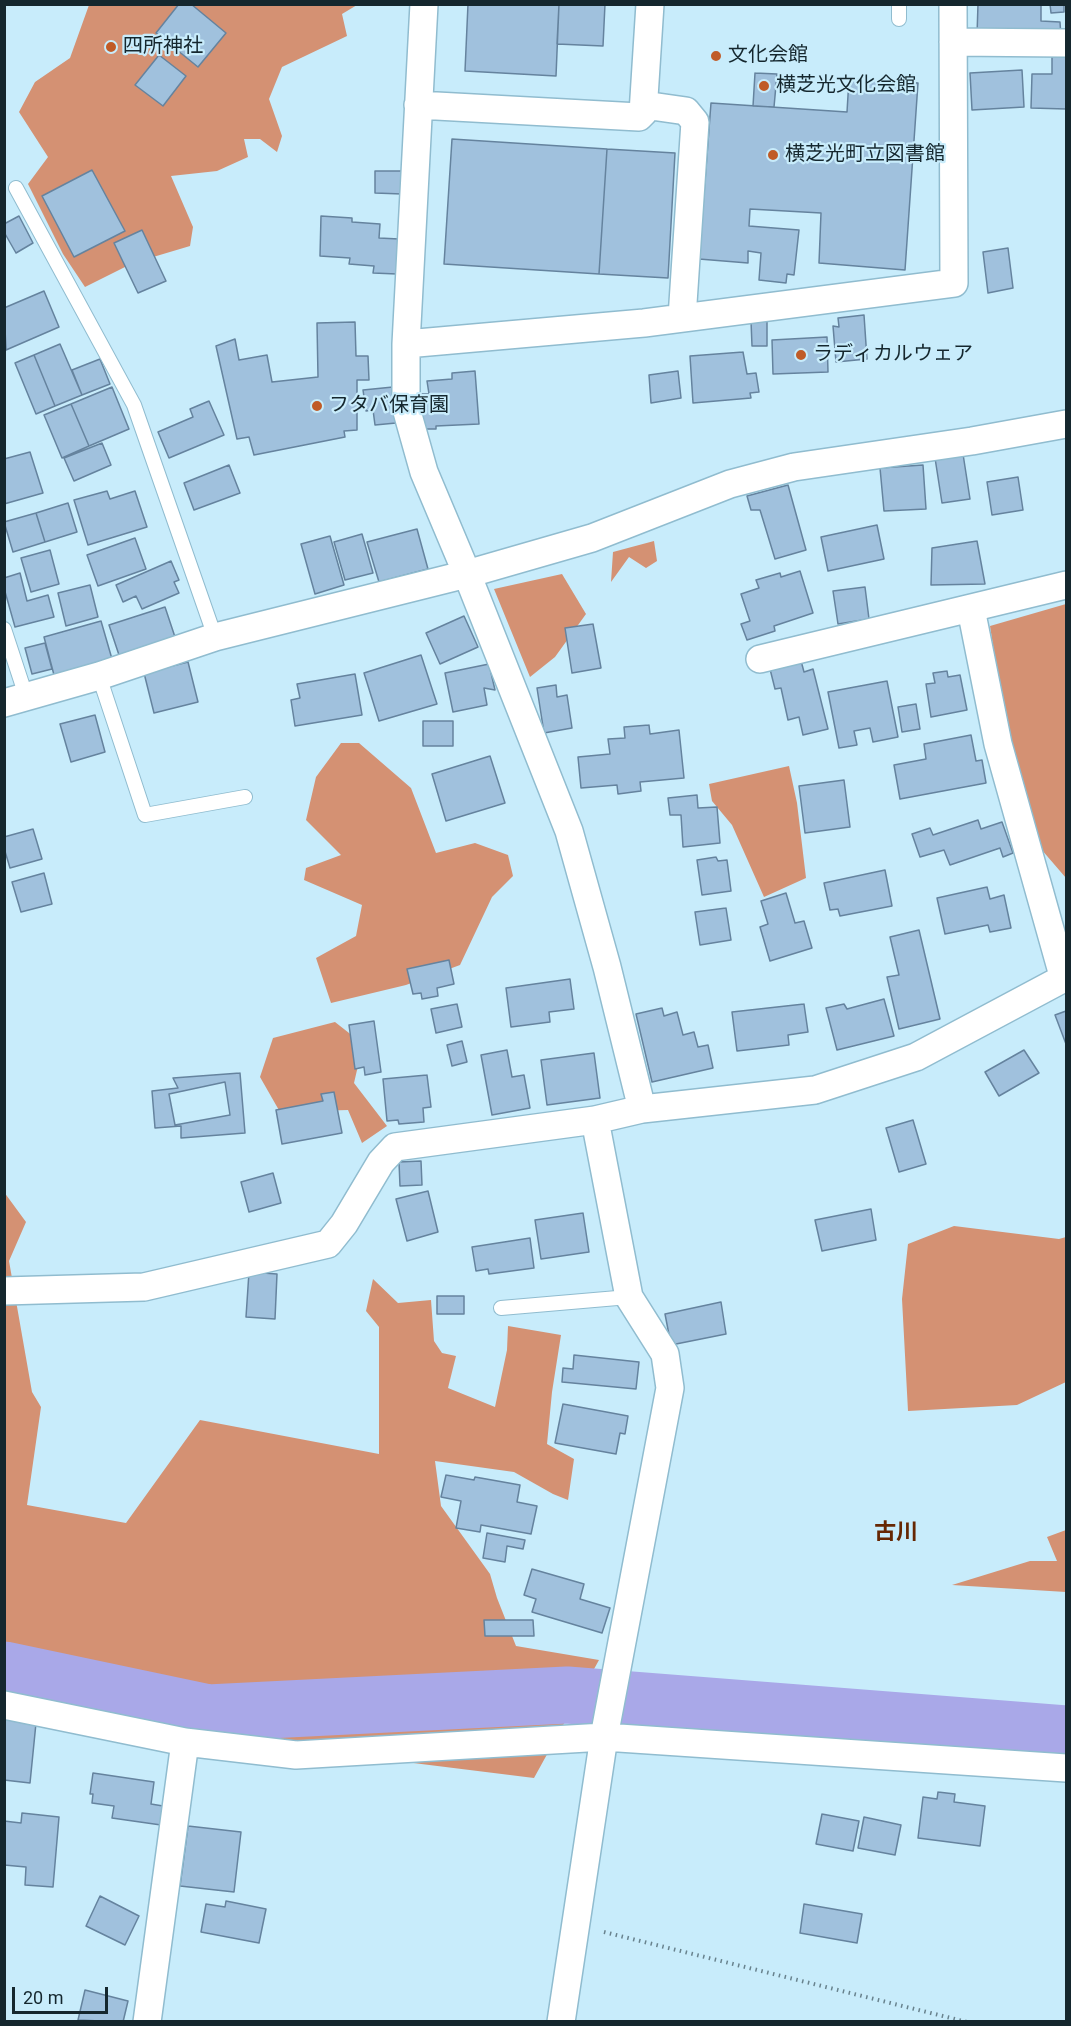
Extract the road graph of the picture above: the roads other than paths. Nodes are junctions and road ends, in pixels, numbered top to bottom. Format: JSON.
{"nodes":[{"id":1,"x":424,"y":4,"type":"edge"},
{"id":2,"x":650,"y":4,"type":"edge"},
{"id":3,"x":900,"y":4,"type":"edge"},
{"id":4,"x":953,"y":4,"type":"edge"},
{"id":5,"x":899,"y":20,"type":"dead end"},
{"id":6,"x":953,"y":42,"type":"junction"},
{"id":7,"x":1066,"y":43,"type":"edge"},
{"id":8,"x":418,"y":105,"type":"junction"},
{"id":9,"x":644,"y":105,"type":"junction"},
{"id":10,"x":16,"y":188,"type":"dead end"},
{"id":11,"x":682,"y":318,"type":"junction"},
{"id":12,"x":406,"y":344,"type":"junction"},
{"id":13,"x":1066,"y":424,"type":"edge"},
{"id":14,"x":467,"y":574,"type":"junction"},
{"id":15,"x":1066,"y":585,"type":"edge"},
{"id":16,"x":971,"y":609,"type":"junction"},
{"id":17,"x":4,"y":629,"type":"edge"},
{"id":18,"x":215,"y":637,"type":"junction"},
{"id":19,"x":760,"y":659,"type":"dead end"},
{"id":20,"x":99,"y":676,"type":"junction"},
{"id":21,"x":15,"y":699,"type":"edge"},
{"id":22,"x":245,"y":797,"type":"dead end"},
{"id":23,"x":1065,"y":978,"type":"edge"},
{"id":24,"x":642,"y":1109,"type":"junction"},
{"id":25,"x":595,"y":1119,"type":"junction"},
{"id":26,"x":4,"y":1291,"type":"edge"},
{"id":27,"x":629,"y":1297,"type":"junction"},
{"id":28,"x":501,"y":1308,"type":"dead end"},
{"id":29,"x":4,"y":1705,"type":"edge"},
{"id":30,"x":604,"y":1737,"type":"junction"},
{"id":31,"x":185,"y":1742,"type":"junction"},
{"id":32,"x":1066,"y":1768,"type":"edge"},
{"id":33,"x":147,"y":2022,"type":"edge"},
{"id":34,"x":561,"y":2022,"type":"edge"}],
"edges":[{"from":1,"to":8,"type":"street"},
{"from":2,"to":9,"type":"street"},
{"from":3,"to":5,"type":"lane"},
{"from":4,"to":6,"type":"street"},
{"from":6,"to":7,"type":"street"},
{"from":6,"to":11,"type":"street"},
{"from":8,"to":9,"type":"street"},
{"from":8,"to":12,"type":"street"},
{"from":9,"to":11,"type":"street"},
{"from":10,"to":18,"type":"lane"},
{"from":11,"to":12,"type":"street"},
{"from":12,"to":14,"type":"street"},
{"from":13,"to":14,"type":"street"},
{"from":14,"to":18,"type":"street"},
{"from":14,"to":24,"type":"street"},
{"from":15,"to":16,"type":"street"},
{"from":16,"to":19,"type":"street"},
{"from":16,"to":23,"type":"street"},
{"from":17,"to":21,"type":"lane"},
{"from":18,"to":20,"type":"street"},
{"from":20,"to":21,"type":"street"},
{"from":20,"to":22,"type":"lane"},
{"from":23,"to":24,"type":"street"},
{"from":24,"to":25,"type":"street"},
{"from":25,"to":26,"type":"street"},
{"from":25,"to":27,"type":"street"},
{"from":27,"to":28,"type":"lane"},
{"from":27,"to":30,"type":"street"},
{"from":29,"to":31,"type":"street"},
{"from":30,"to":31,"type":"street"},
{"from":30,"to":32,"type":"street"},
{"from":30,"to":34,"type":"street"},
{"from":31,"to":33,"type":"street"}]}
